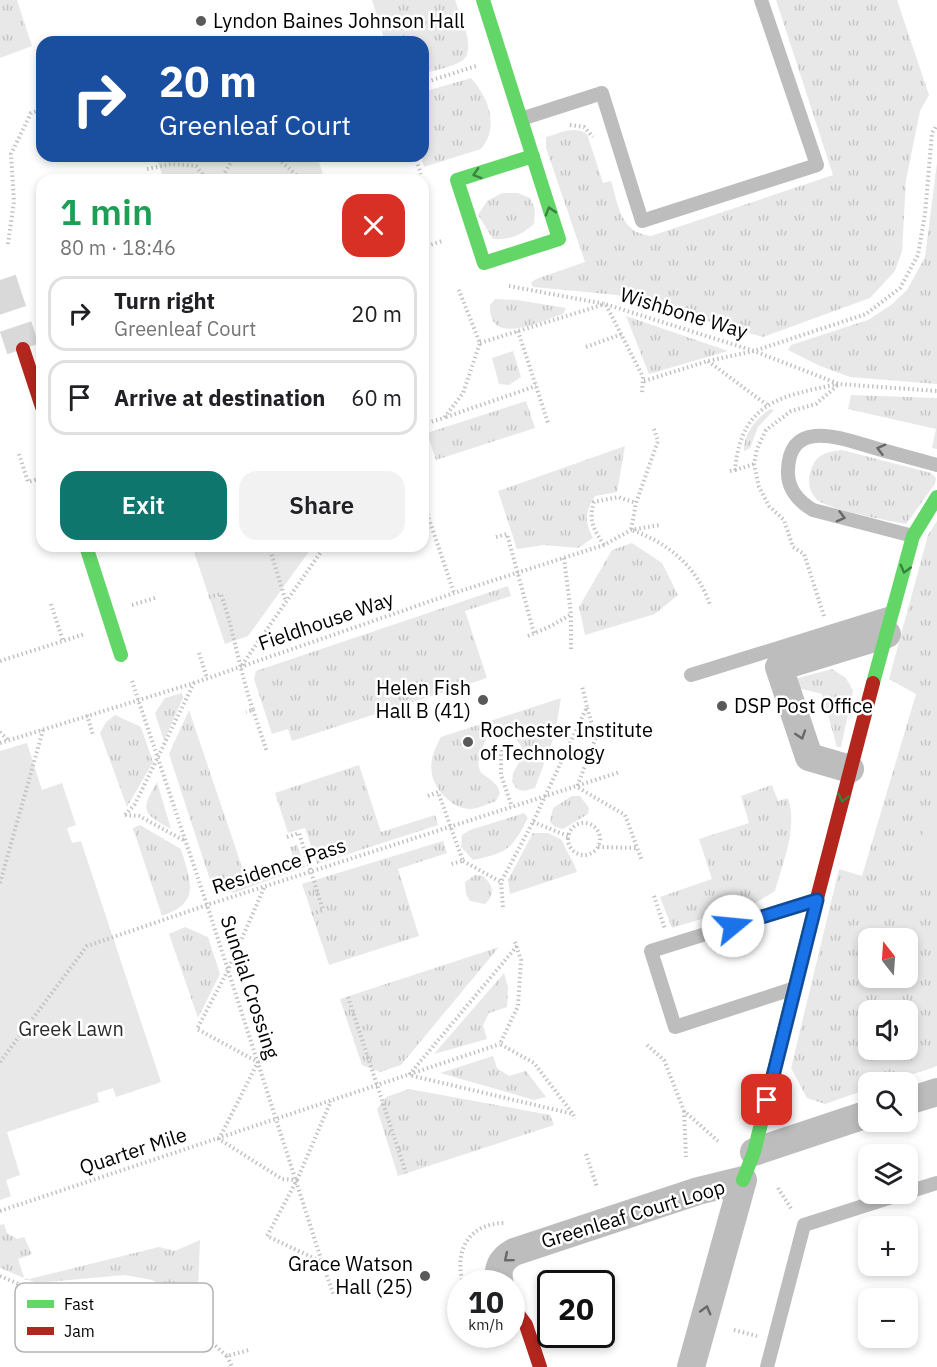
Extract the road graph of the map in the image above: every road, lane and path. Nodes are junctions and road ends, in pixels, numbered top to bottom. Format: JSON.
{"nodes":[{"id":1,"x":483,"y":0,"type":"edge"},
{"id":2,"x":761,"y":0,"type":"edge"},
{"id":3,"x":481,"y":64,"type":"dead end"},
{"id":4,"x":429,"y":81,"type":"edge"},
{"id":5,"x":36,"y":112,"type":"edge"},
{"id":6,"x":521,"y":119,"type":"junction"},
{"id":7,"x":937,"y":125,"type":"edge"},
{"id":8,"x":560,"y":128,"type":"dead end"},
{"id":9,"x":595,"y":142,"type":"dead end"},
{"id":10,"x":533,"y":156,"type":"junction"},
{"id":11,"x":282,"y":162,"type":"edge"},
{"id":12,"x":417,"y":162,"type":"edge"},
{"id":13,"x":147,"y":169,"type":"dead end"},
{"id":14,"x":202,"y":174,"type":"edge"},
{"id":15,"x":295,"y":174,"type":"edge"},
{"id":16,"x":421,"y":174,"type":"dead end"},
{"id":17,"x":442,"y":241,"type":"dead end"},
{"id":18,"x":8,"y":244,"type":"dead end"},
{"id":19,"x":429,"y":245,"type":"edge"},
{"id":20,"x":508,"y":286,"type":"dead end"},
{"id":21,"x":458,"y":288,"type":"dead end"},
{"id":22,"x":606,"y":304,"type":"junction"},
{"id":23,"x":518,"y":331,"type":"junction"},
{"id":24,"x":622,"y":334,"type":"junction"},
{"id":25,"x":480,"y":343,"type":"junction"},
{"id":26,"x":586,"y":347,"type":"dead end"},
{"id":27,"x":23,"y":349,"type":"tunnel mouth"},
{"id":28,"x":754,"y":351,"type":"junction"},
{"id":29,"x":708,"y":361,"type":"junction"},
{"id":30,"x":644,"y":381,"type":"junction"},
{"id":31,"x":838,"y":384,"type":"junction"},
{"id":32,"x":536,"y":386,"type":"junction"},
{"id":33,"x":36,"y":389,"type":"edge"},
{"id":34,"x":937,"y":391,"type":"edge"},
{"id":35,"x":642,"y":393,"type":"dead end"},
{"id":36,"x":767,"y":405,"type":"junction"},
{"id":37,"x":444,"y":418,"type":"junction"},
{"id":38,"x":429,"y":422,"type":"edge"},
{"id":39,"x":548,"y":423,"type":"dead end"},
{"id":40,"x":654,"y":429,"type":"dead end"},
{"id":41,"x":19,"y":454,"type":"dead end"},
{"id":42,"x":753,"y":464,"type":"dead end"},
{"id":43,"x":937,"y":465,"type":"edge"},
{"id":44,"x":36,"y":480,"type":"edge"},
{"id":45,"x":937,"y":497,"type":"edge"},
{"id":46,"x":636,"y":503,"type":"junction"},
{"id":47,"x":429,"y":519,"type":"edge"},
{"id":48,"x":660,"y":525,"type":"dead end"},
{"id":49,"x":632,"y":530,"type":"junction"},
{"id":50,"x":913,"y":536,"type":"junction"},
{"id":51,"x":496,"y":537,"type":"dead end"},
{"id":52,"x":604,"y":545,"type":"junction"},
{"id":53,"x":89,"y":552,"type":"edge"},
{"id":54,"x":271,"y":552,"type":"edge"},
{"id":55,"x":321,"y":552,"type":"edge"},
{"id":56,"x":564,"y":558,"type":"junction"},
{"id":57,"x":519,"y":572,"type":"junction"},
{"id":58,"x":454,"y":593,"type":"junction"},
{"id":59,"x":209,"y":597,"type":"dead end"},
{"id":60,"x":155,"y":598,"type":"dead end"},
{"id":61,"x":286,"y":602,"type":"junction"},
{"id":62,"x":51,"y":604,"type":"dead end"},
{"id":63,"x":710,"y":605,"type":"dead end"},
{"id":64,"x":126,"y":607,"type":"dead end"},
{"id":65,"x":571,"y":614,"type":"junction"},
{"id":66,"x":890,"y":623,"type":"junction"},
{"id":67,"x":112,"y":626,"type":"junction"},
{"id":68,"x":534,"y":633,"type":"junction"},
{"id":69,"x":528,"y":636,"type":"dead end"},
{"id":70,"x":63,"y":641,"type":"junction"},
{"id":71,"x":571,"y":650,"type":"dead end"},
{"id":72,"x":199,"y":653,"type":"dead end"},
{"id":73,"x":121,"y":655,"type":"joint"},
{"id":74,"x":0,"y":661,"type":"edge"},
{"id":75,"x":242,"y":665,"type":"junction"},
{"id":76,"x":691,"y":675,"type":"dead end"},
{"id":77,"x":207,"y":678,"type":"junction"},
{"id":78,"x":194,"y":682,"type":"junction"},
{"id":79,"x":582,"y":686,"type":"dead end"},
{"id":80,"x":139,"y":699,"type":"junction"},
{"id":81,"x":587,"y":707,"type":"junction"},
{"id":82,"x":253,"y":710,"type":"junction"},
{"id":83,"x":246,"y":712,"type":"dead end"},
{"id":84,"x":87,"y":715,"type":"junction"},
{"id":85,"x":43,"y":730,"type":"junction"},
{"id":86,"x":0,"y":732,"type":"edge"},
{"id":87,"x":93,"y":735,"type":"dead end"},
{"id":88,"x":8,"y":740,"type":"junction"},
{"id":89,"x":0,"y":743,"type":"edge"},
{"id":90,"x":501,"y":750,"type":"dead end"},
{"id":91,"x":267,"y":752,"type":"dead end"},
{"id":92,"x":158,"y":757,"type":"junction"},
{"id":93,"x":850,"y":769,"type":"junction"},
{"id":94,"x":620,"y":772,"type":"dead end"},
{"id":95,"x":577,"y":787,"type":"junction"},
{"id":96,"x":428,"y":796,"type":"dead end"},
{"id":97,"x":545,"y":797,"type":"junction"},
{"id":98,"x":512,"y":807,"type":"junction"},
{"id":99,"x":533,"y":822,"type":"junction"},
{"id":100,"x":450,"y":826,"type":"junction"},
{"id":101,"x":568,"y":836,"type":"junction"},
{"id":102,"x":287,"y":837,"type":"dead end"},
{"id":103,"x":186,"y":841,"type":"junction"},
{"id":104,"x":598,"y":847,"type":"junction"},
{"id":105,"x":637,"y":848,"type":"junction"},
{"id":106,"x":463,"y":861,"type":"junction"},
{"id":107,"x":642,"y":861,"type":"dead end"},
{"id":108,"x":450,"y":864,"type":"dead end"},
{"id":109,"x":311,"y":871,"type":"junction"},
{"id":110,"x":0,"y":882,"type":"edge"},
{"id":111,"x":501,"y":882,"type":"junction"},
{"id":112,"x":264,"y":887,"type":"junction"},
{"id":113,"x":654,"y":896,"type":"dead end"},
{"id":114,"x":817,"y":900,"type":"junction"},
{"id":115,"x":207,"y":905,"type":"junction"},
{"id":116,"x":503,"y":907,"type":"dead end"},
{"id":117,"x":312,"y":914,"type":"dead end"},
{"id":118,"x":667,"y":935,"type":"dead end"},
{"id":119,"x":228,"y":970,"type":"junction"},
{"id":120,"x":796,"y":988,"type":"junction"},
{"id":121,"x":348,"y":997,"type":"dead end"},
{"id":122,"x":500,"y":1044,"type":"junction"},
{"id":123,"x":647,"y":1045,"type":"dead end"},
{"id":124,"x":367,"y":1056,"type":"junction"},
{"id":125,"x":360,"y":1058,"type":"dead end"},
{"id":126,"x":0,"y":1062,"type":"edge"},
{"id":127,"x":258,"y":1062,"type":"junction"},
{"id":128,"x":409,"y":1075,"type":"junction"},
{"id":129,"x":376,"y":1085,"type":"junction"},
{"id":130,"x":937,"y":1092,"type":"edge"},
{"id":131,"x":918,"y":1098,"type":"edge"},
{"id":132,"x":331,"y":1101,"type":"junction"},
{"id":133,"x":684,"y":1111,"type":"junction"},
{"id":134,"x":387,"y":1117,"type":"junction"},
{"id":135,"x":858,"y":1117,"type":"edge"},
{"id":136,"x":276,"y":1118,"type":"junction"},
{"id":137,"x":380,"y":1120,"type":"dead end"},
{"id":138,"x":219,"y":1139,"type":"junction"},
{"id":139,"x":718,"y":1141,"type":"dead end"},
{"id":140,"x":754,"y":1152,"type":"junction"},
{"id":141,"x":586,"y":1154,"type":"dead end"},
{"id":142,"x":686,"y":1157,"type":"dead end"},
{"id":143,"x":406,"y":1173,"type":"dead end"},
{"id":144,"x":297,"y":1180,"type":"junction"},
{"id":145,"x":743,"y":1180,"type":"junction"},
{"id":146,"x":937,"y":1183,"type":"edge"},
{"id":147,"x":597,"y":1187,"type":"dead end"},
{"id":148,"x":778,"y":1188,"type":"dead end"},
{"id":149,"x":918,"y":1189,"type":"edge"},
{"id":150,"x":870,"y":1204,"type":"edge"},
{"id":151,"x":0,"y":1211,"type":"edge"},
{"id":152,"x":795,"y":1215,"type":"dead end"},
{"id":153,"x":504,"y":1223,"type":"dead end"},
{"id":154,"x":322,"y":1262,"type":"junction"},
{"id":155,"x":461,"y":1270,"type":"edge"},
{"id":156,"x":499,"y":1270,"type":"edge"},
{"id":157,"x":0,"y":1276,"type":"edge"},
{"id":158,"x":16,"y":1283,"type":"edge"},
{"id":159,"x":334,"y":1296,"type":"dead end"},
{"id":160,"x":525,"y":1324,"type":"edge"},
{"id":161,"x":213,"y":1344,"type":"edge"},
{"id":162,"x":249,"y":1350,"type":"dead end"},
{"id":163,"x":227,"y":1356,"type":"junction"},
{"id":164,"x":232,"y":1367,"type":"edge"},
{"id":165,"x":540,"y":1367,"type":"edge"},
{"id":166,"x":691,"y":1367,"type":"edge"},
{"id":167,"x":767,"y":1367,"type":"edge"}],
"edges":[{"from":1,"to":6,"type":"street"},
{"from":2,"to":6,"type":"lane"},
{"from":3,"to":4,"type":"path"},
{"from":5,"to":18,"type":"path"},
{"from":6,"to":10,"type":"street"},
{"from":7,"to":28,"type":"path","name":"Wishbone Way"},
{"from":8,"to":9,"type":"path"},
{"from":10,"to":10,"type":"street","one_way":true},
{"from":11,"to":15,"type":"path"},
{"from":12,"to":16,"type":"path"},
{"from":13,"to":14,"type":"path"},
{"from":17,"to":19,"type":"path"},
{"from":20,"to":22,"type":"path","name":"Wishbone Way"},
{"from":21,"to":25,"type":"path"},
{"from":22,"to":23,"type":"path"},
{"from":22,"to":24,"type":"path"},
{"from":22,"to":28,"type":"path","name":"Wishbone Way"},
{"from":23,"to":25,"type":"path"},
{"from":23,"to":32,"type":"path"},
{"from":24,"to":26,"type":"path"},
{"from":24,"to":30,"type":"path"},
{"from":25,"to":37,"type":"path"},
{"from":27,"to":33,"type":"street"},
{"from":28,"to":29,"type":"path","name":"Wishbone Way"},
{"from":28,"to":31,"type":"path","name":"Wishbone Way"},
{"from":29,"to":30,"type":"path","name":"Wishbone Way"},
{"from":29,"to":36,"type":"path"},
{"from":30,"to":35,"type":"path"},
{"from":31,"to":34,"type":"path","name":"Wishbone Way"},
{"from":31,"to":36,"type":"path"},
{"from":32,"to":37,"type":"path"},
{"from":32,"to":39,"type":"path"},
{"from":36,"to":42,"type":"path"},
{"from":37,"to":38,"type":"path"},
{"from":40,"to":46,"type":"path"},
{"from":41,"to":44,"type":"path"},
{"from":43,"to":50,"type":"lane","one_way":true},
{"from":45,"to":50,"type":"street"},
{"from":46,"to":49,"type":"path"},
{"from":46,"to":52,"type":"path"},
{"from":47,"to":58,"type":"path"},
{"from":48,"to":49,"type":"path","name":"Fieldhouse Way"},
{"from":49,"to":52,"type":"path","name":"Fieldhouse Way"},
{"from":49,"to":63,"type":"path"},
{"from":50,"to":66,"type":"street","one_way":true},
{"from":51,"to":57,"type":"path"},
{"from":52,"to":56,"type":"path","name":"Fieldhouse Way"},
{"from":53,"to":67,"type":"street"},
{"from":54,"to":61,"type":"path"},
{"from":55,"to":61,"type":"path"},
{"from":56,"to":57,"type":"path","name":"Fieldhouse Way"},
{"from":56,"to":65,"type":"path"},
{"from":57,"to":58,"type":"path","name":"Fieldhouse Way"},
{"from":57,"to":68,"type":"path"},
{"from":58,"to":75,"type":"path","name":"Fieldhouse Way"},
{"from":59,"to":75,"type":"path"},
{"from":60,"to":64,"type":"path"},
{"from":61,"to":75,"type":"path"},
{"from":62,"to":70,"type":"path"},
{"from":65,"to":68,"type":"path"},
{"from":65,"to":71,"type":"path"},
{"from":66,"to":76,"type":"lane"},
{"from":66,"to":93,"type":"street"},
{"from":66,"to":93,"type":"street","one_way":true},
{"from":67,"to":70,"type":"path"},
{"from":67,"to":73,"type":"street"},
{"from":68,"to":69,"type":"path"},
{"from":70,"to":74,"type":"path"},
{"from":72,"to":77,"type":"path"},
{"from":73,"to":80,"type":"path","name":"Sundial Crossing"},
{"from":75,"to":77,"type":"path","name":"Fieldhouse Way"},
{"from":75,"to":82,"type":"path"},
{"from":77,"to":78,"type":"path","name":"Fieldhouse Way"},
{"from":78,"to":80,"type":"path","name":"Fieldhouse Way"},
{"from":78,"to":92,"type":"path"},
{"from":79,"to":81,"type":"path"},
{"from":80,"to":84,"type":"path","name":"Fieldhouse Way"},
{"from":80,"to":92,"type":"path","name":"Sundial Crossing"},
{"from":81,"to":95,"type":"path"},
{"from":81,"to":97,"type":"path"},
{"from":82,"to":83,"type":"path"},
{"from":82,"to":91,"type":"path"},
{"from":84,"to":85,"type":"path","name":"Fieldhouse Way"},
{"from":84,"to":87,"type":"path"},
{"from":85,"to":88,"type":"path","name":"Fieldhouse Way"},
{"from":85,"to":110,"type":"path"},
{"from":86,"to":88,"type":"path"},
{"from":88,"to":89,"type":"path","name":"Fieldhouse Way"},
{"from":90,"to":98,"type":"path"},
{"from":92,"to":103,"type":"path","name":"Sundial Crossing"},
{"from":92,"to":103,"type":"path"},
{"from":93,"to":114,"type":"street","one_way":true},
{"from":94,"to":95,"type":"path","name":"Residence Pass"},
{"from":95,"to":97,"type":"path","name":"Residence Pass"},
{"from":95,"to":105,"type":"path"},
{"from":96,"to":100,"type":"path"},
{"from":97,"to":98,"type":"path","name":"Residence Pass"},
{"from":97,"to":99,"type":"path"},
{"from":98,"to":100,"type":"path","name":"Residence Pass"},
{"from":99,"to":101,"type":"path"},
{"from":99,"to":111,"type":"path"},
{"from":100,"to":106,"type":"path"},
{"from":100,"to":109,"type":"path","name":"Residence Pass"},
{"from":101,"to":104,"type":"path"},
{"from":101,"to":104,"type":"path"},
{"from":102,"to":109,"type":"path"},
{"from":103,"to":115,"type":"path","name":"Sundial Crossing"},
{"from":104,"to":105,"type":"path"},
{"from":105,"to":107,"type":"path"},
{"from":106,"to":108,"type":"path"},
{"from":106,"to":111,"type":"path"},
{"from":109,"to":112,"type":"path","name":"Residence Pass"},
{"from":109,"to":117,"type":"path"},
{"from":111,"to":116,"type":"path"},
{"from":112,"to":115,"type":"path","name":"Residence Pass"},
{"from":112,"to":119,"type":"path"},
{"from":113,"to":118,"type":"path"},
{"from":114,"to":120,"type":"street"},
{"from":114,"to":120,"type":"lane"},
{"from":115,"to":119,"type":"path","name":"Sundial Crossing"},
{"from":115,"to":126,"type":"path","name":"Residence Pass"},
{"from":119,"to":127,"type":"path","name":"Sundial Crossing"},
{"from":119,"to":127,"type":"path"},
{"from":120,"to":140,"type":"street"},
{"from":121,"to":124,"type":"path"},
{"from":122,"to":128,"type":"path","name":"Quarter Mile"},
{"from":122,"to":128,"type":"path"},
{"from":122,"to":128,"type":"path"},
{"from":123,"to":133,"type":"path"},
{"from":124,"to":125,"type":"path"},
{"from":124,"to":129,"type":"path"},
{"from":127,"to":136,"type":"path","name":"Sundial Crossing"},
{"from":127,"to":138,"type":"path"},
{"from":128,"to":129,"type":"path","name":"Quarter Mile"},
{"from":129,"to":132,"type":"path","name":"Quarter Mile"},
{"from":129,"to":134,"type":"path"},
{"from":130,"to":131,"type":"street"},
{"from":132,"to":136,"type":"path","name":"Quarter Mile"},
{"from":132,"to":144,"type":"path"},
{"from":133,"to":139,"type":"path"},
{"from":133,"to":142,"type":"path"},
{"from":134,"to":137,"type":"path"},
{"from":134,"to":143,"type":"path"},
{"from":135,"to":140,"type":"street"},
{"from":136,"to":138,"type":"path","name":"Quarter Mile"},
{"from":136,"to":144,"type":"path","name":"Sundial Crossing"},
{"from":138,"to":144,"type":"path"},
{"from":138,"to":151,"type":"path","name":"Quarter Mile"},
{"from":140,"to":145,"type":"street"},
{"from":141,"to":147,"type":"path"},
{"from":144,"to":154,"type":"path","name":"Sundial Crossing"},
{"from":144,"to":154,"type":"path"},
{"from":145,"to":156,"type":"street","name":"Greenleaf Court Loop","one_way":true},
{"from":166,"to":145,"type":"street","name":"Greenleaf Court Loop","one_way":true},
{"from":146,"to":149,"type":"lane"},
{"from":148,"to":152,"type":"path"},
{"from":150,"to":167,"type":"lane"},
{"from":153,"to":155,"type":"path"},
{"from":154,"to":159,"type":"path","name":"Sundial Crossing"},
{"from":157,"to":158,"type":"path"},
{"from":160,"to":165,"type":"street"},
{"from":161,"to":163,"type":"path"},
{"from":162,"to":163,"type":"path"},
{"from":163,"to":164,"type":"path"}]}
